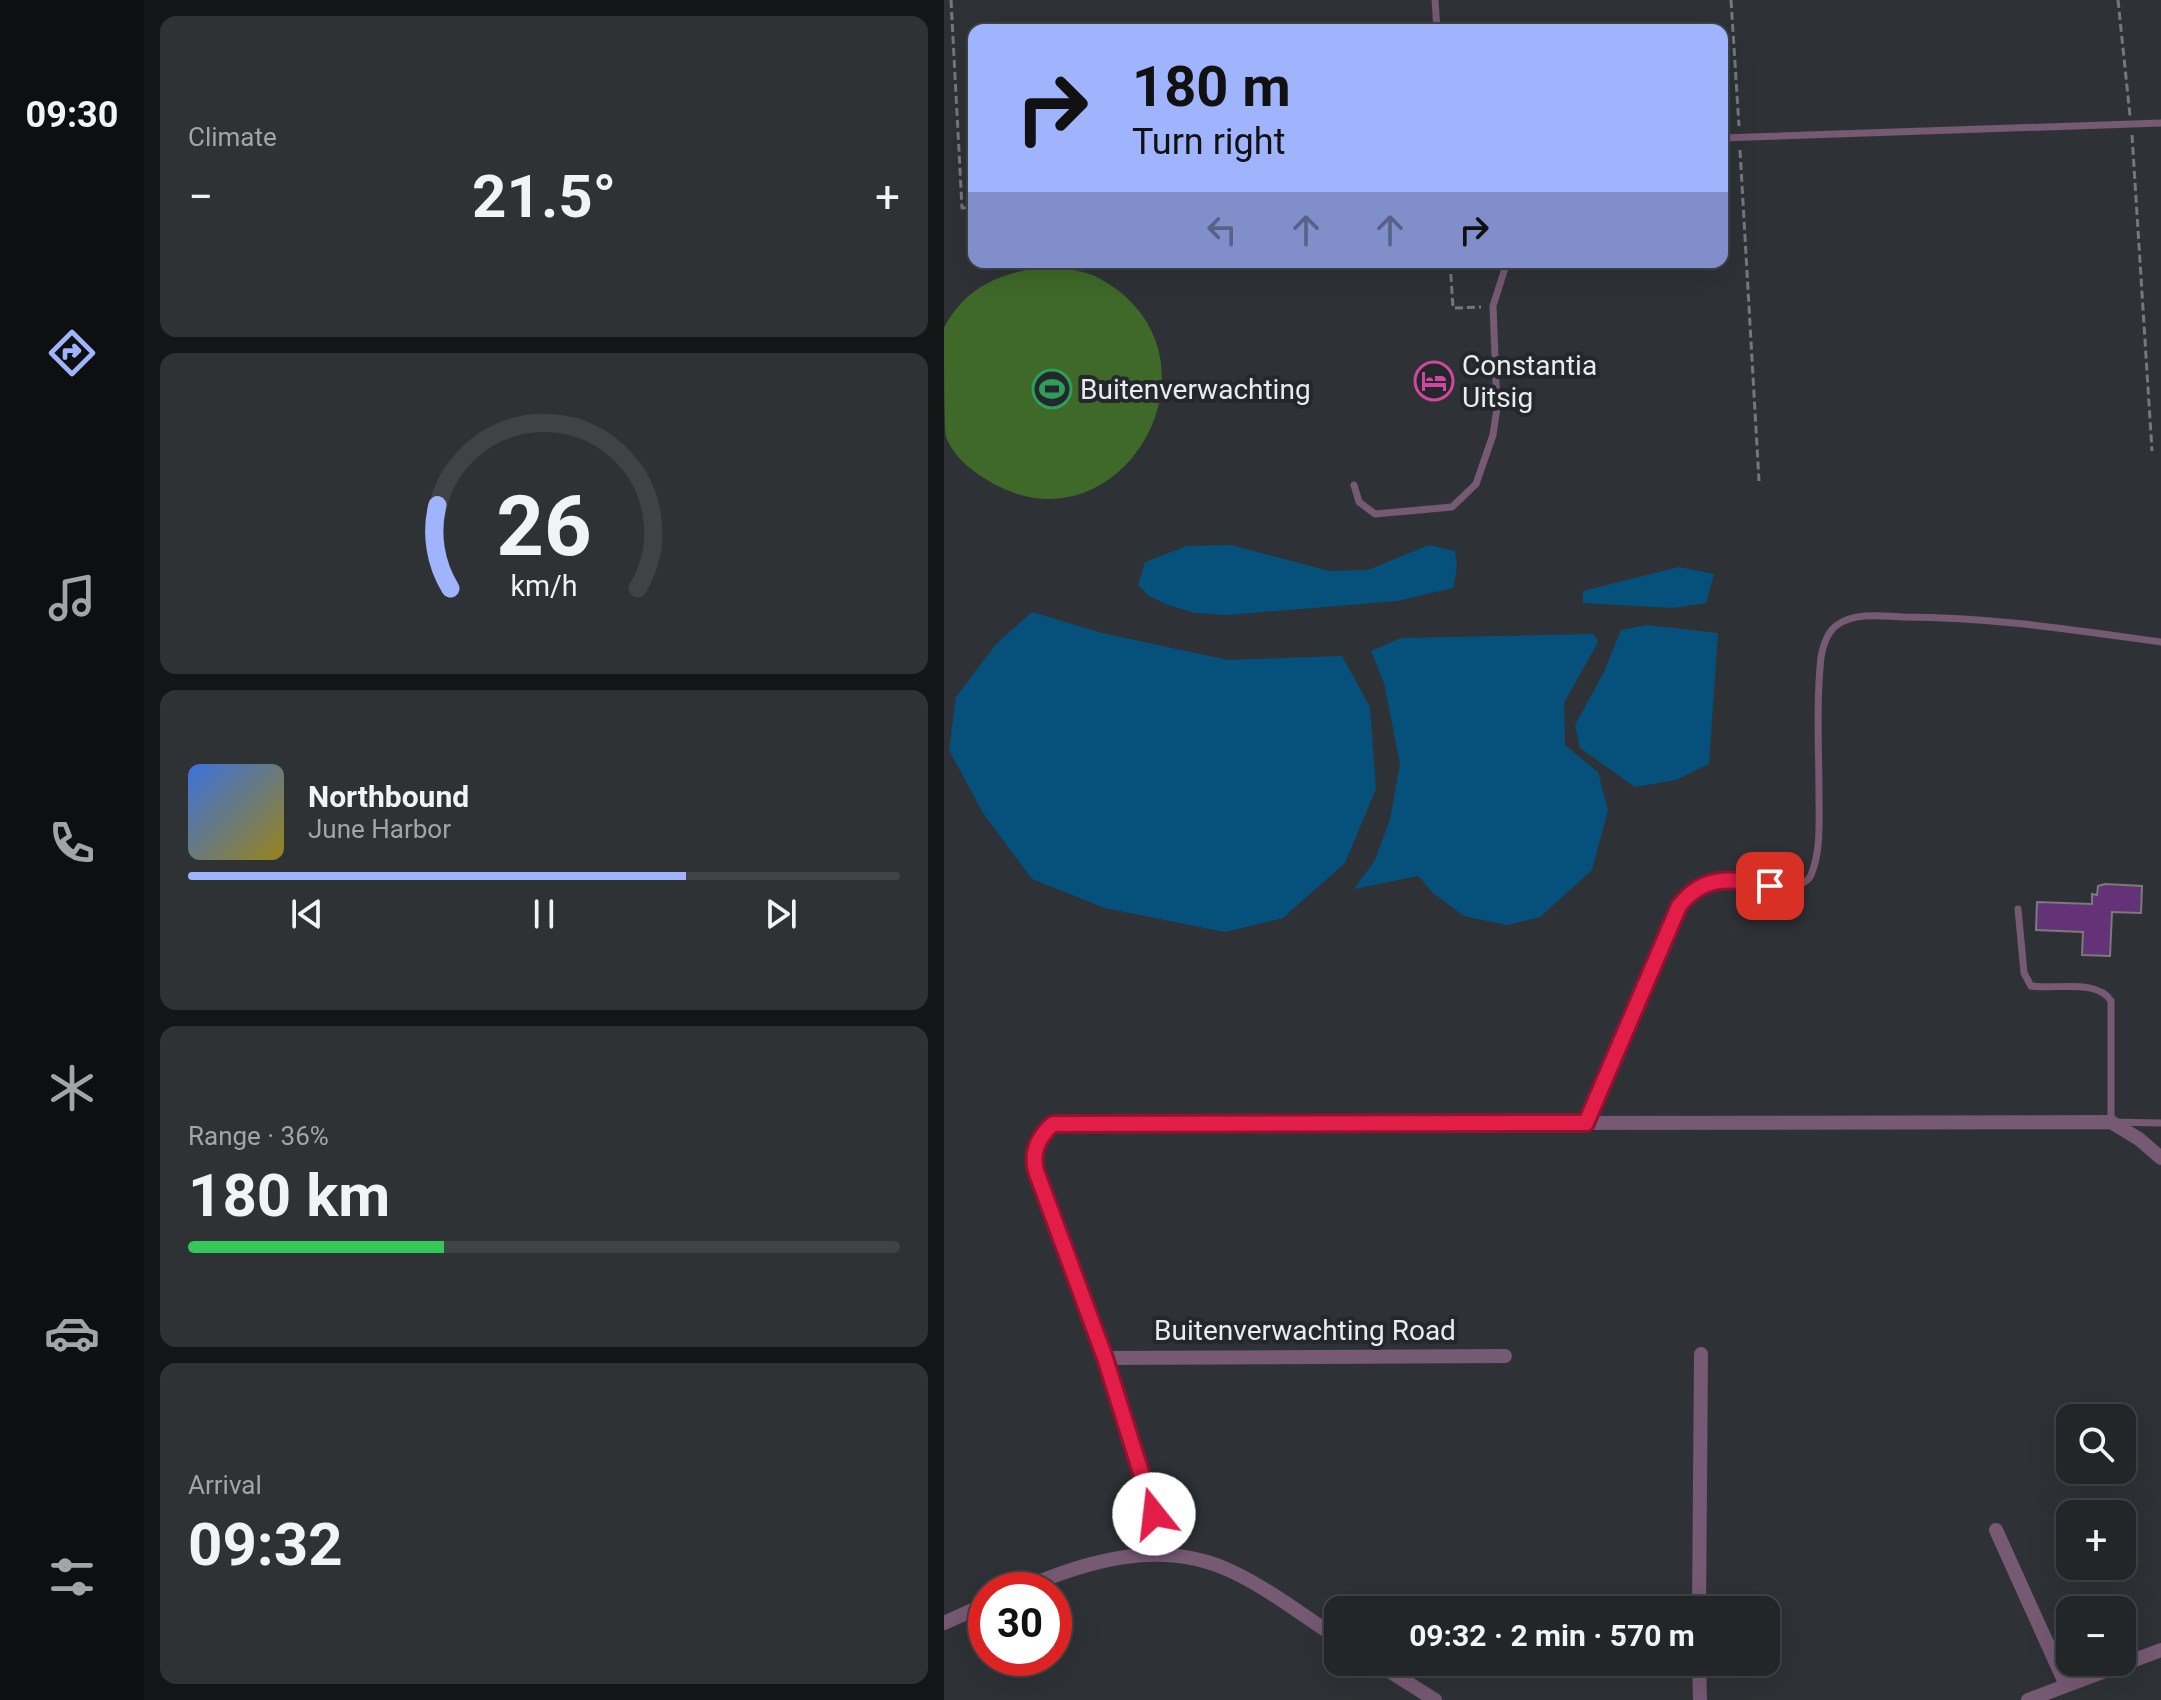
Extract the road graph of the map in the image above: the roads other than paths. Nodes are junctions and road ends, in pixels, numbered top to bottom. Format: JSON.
{"nodes":[{"id":1,"x":1435,"y":0,"type":"edge"},
{"id":2,"x":1437,"y":24,"type":"edge"},
{"id":3,"x":2161,"y":123,"type":"edge"},
{"id":4,"x":1728,"y":138,"type":"edge"},
{"id":5,"x":1505,"y":268,"type":"edge"},
{"id":6,"x":1354,"y":485,"type":"dead end"},
{"id":7,"x":2161,"y":642,"type":"edge"},
{"id":8,"x":2018,"y":909,"type":"dead end"},
{"id":9,"x":2111,"y":1122,"type":"junction"},
{"id":10,"x":1586,"y":1123,"type":"junction"},
{"id":11,"x":2161,"y":1123,"type":"edge"},
{"id":12,"x":2161,"y":1158,"type":"edge"},
{"id":13,"x":1701,"y":1354,"type":"dead end"},
{"id":14,"x":1505,"y":1356,"type":"dead end"},
{"id":15,"x":1105,"y":1358,"type":"junction"},
{"id":16,"x":1996,"y":1530,"type":"dead end"},
{"id":17,"x":1162,"y":1554,"type":"junction"},
{"id":18,"x":1070,"y":1572,"type":"edge"},
{"id":19,"x":1699,"y":1596,"type":"edge"},
{"id":20,"x":968,"y":1612,"type":"edge"},
{"id":21,"x":944,"y":1623,"type":"edge"},
{"id":22,"x":1324,"y":1629,"type":"edge"},
{"id":23,"x":2161,"y":1650,"type":"edge"},
{"id":24,"x":1397,"y":1676,"type":"edge"},
{"id":25,"x":1699,"y":1676,"type":"edge"},
{"id":26,"x":2066,"y":1685,"type":"junction"},
{"id":27,"x":1435,"y":1700,"type":"edge"},
{"id":28,"x":1700,"y":1700,"type":"edge"},
{"id":29,"x":2028,"y":1700,"type":"edge"}],
"edges":[{"from":1,"to":2,"type":"lane"},
{"from":3,"to":4,"type":"lane"},
{"from":5,"to":6,"type":"lane"},
{"from":7,"to":10,"type":"lane"},
{"from":8,"to":9,"type":"lane"},
{"from":9,"to":10,"type":"street"},
{"from":9,"to":11,"type":"lane"},
{"from":9,"to":12,"type":"street"},
{"from":10,"to":15,"type":"street"},
{"from":13,"to":19,"type":"street"},
{"from":14,"to":15,"type":"street","name":"Buitenverwachting Road"},
{"from":15,"to":17,"type":"street"},
{"from":16,"to":26,"type":"street"},
{"from":17,"to":18,"type":"street"},
{"from":17,"to":22,"type":"street"},
{"from":20,"to":21,"type":"street"},
{"from":23,"to":26,"type":"street"},
{"from":24,"to":27,"type":"street"},
{"from":25,"to":28,"type":"street"},
{"from":26,"to":29,"type":"street"}]}
